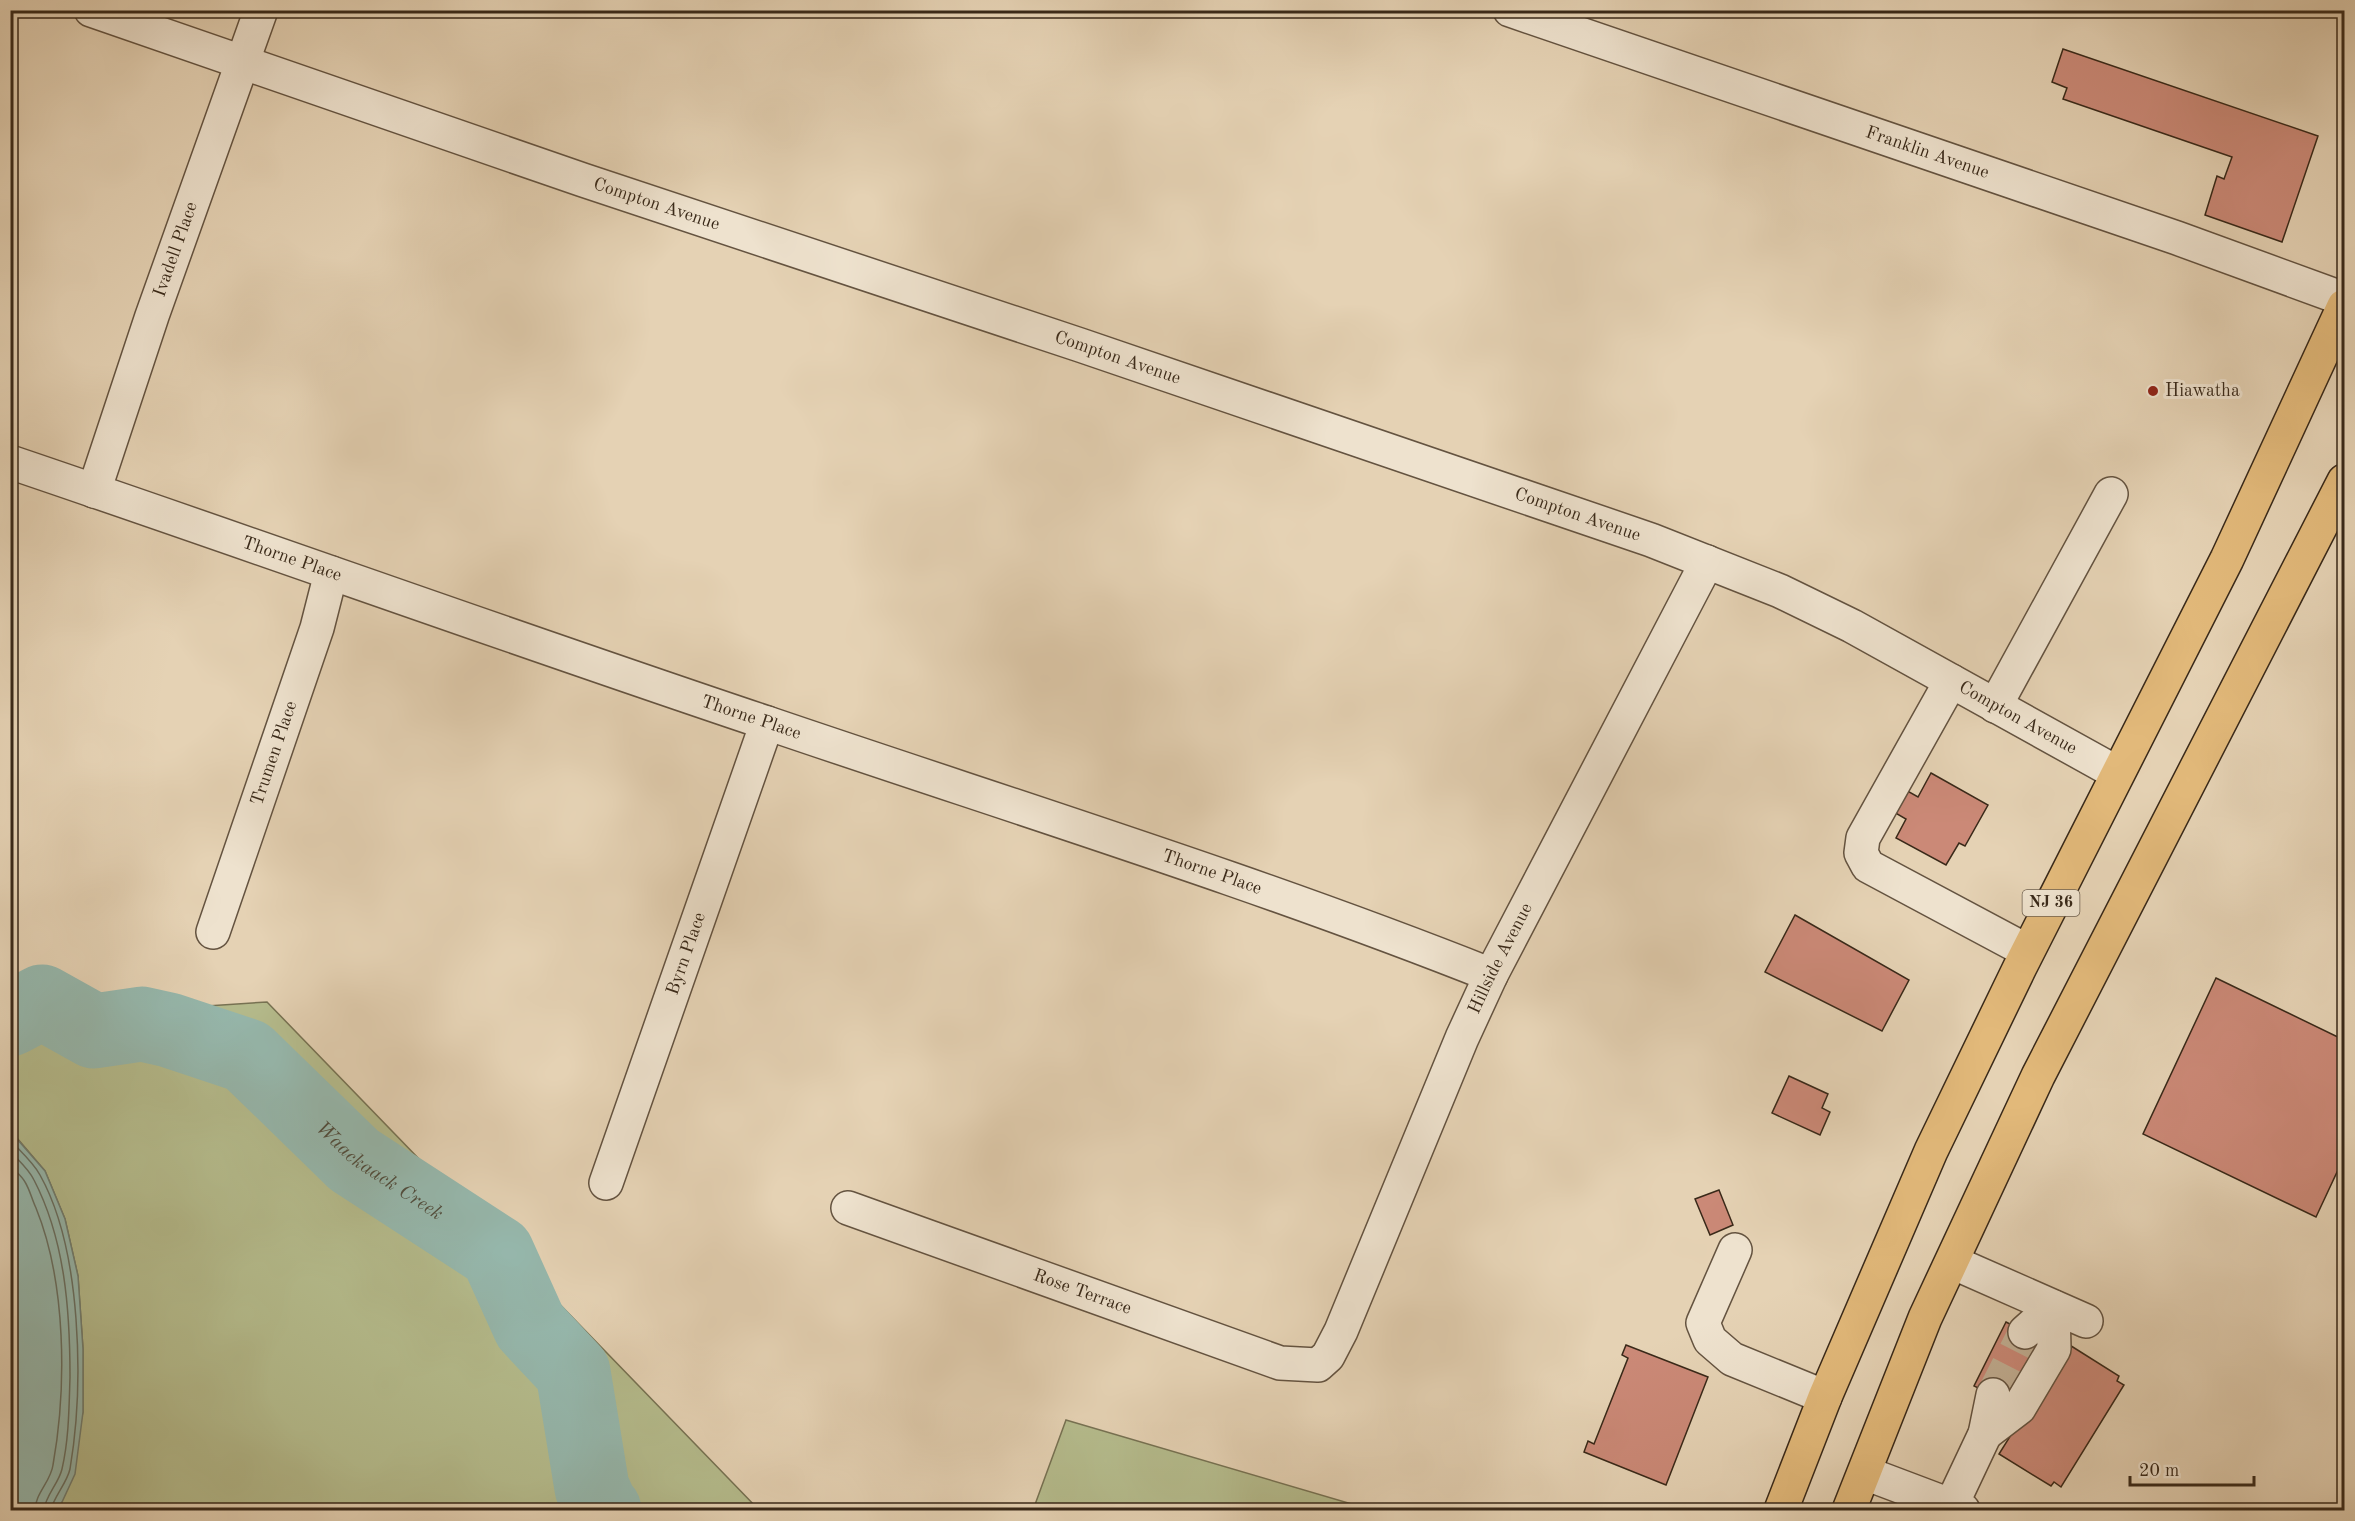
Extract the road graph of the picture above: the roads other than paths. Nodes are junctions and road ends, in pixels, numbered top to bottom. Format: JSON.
{"nodes":[{"id":1,"x":91,"y":10,"type":"edge"},
{"id":2,"x":261,"y":10,"type":"edge"},
{"id":3,"x":1510,"y":10,"type":"edge"},
{"id":4,"x":244,"y":63,"type":"junction"},
{"id":5,"x":2344,"y":299,"type":"edge"},
{"id":6,"x":2344,"y":306,"type":"edge"},
{"id":7,"x":10,"y":462,"type":"edge"},
{"id":8,"x":2344,"y":482,"type":"edge"},
{"id":9,"x":94,"y":491,"type":"junction"},
{"id":10,"x":2111,"y":494,"type":"dead end"},
{"id":11,"x":1707,"y":562,"type":"junction"},
{"id":12,"x":331,"y":573,"type":"junction"},
{"id":13,"x":1951,"y":681,"type":"junction"},
{"id":14,"x":1995,"y":706,"type":"junction"},
{"id":15,"x":767,"y":723,"type":"junction"},
{"id":16,"x":2117,"y":773,"type":"junction"},
{"id":17,"x":213,"y":932,"type":"dead end"},
{"id":18,"x":2028,"y":951,"type":"junction"},
{"id":19,"x":1491,"y":975,"type":"junction"},
{"id":20,"x":606,"y":1183,"type":"dead end"},
{"id":21,"x":848,"y":1208,"type":"dead end"},
{"id":22,"x":1735,"y":1250,"type":"dead end"},
{"id":23,"x":1952,"y":1262,"type":"junction"},
{"id":24,"x":2053,"y":1307,"type":"junction"},
{"id":25,"x":2085,"y":1321,"type":"dead end"},
{"id":26,"x":2025,"y":1332,"type":"tunnel mouth"},
{"id":27,"x":1318,"y":1365,"type":"joint"},
{"id":28,"x":1993,"y":1395,"type":"tunnel mouth"},
{"id":29,"x":1825,"y":1397,"type":"junction"},
{"id":30,"x":1985,"y":1434,"type":"junction"},
{"id":31,"x":1865,"y":1473,"type":"junction"},
{"id":32,"x":1957,"y":1508,"type":"edge"},
{"id":33,"x":1781,"y":1510,"type":"edge"},
{"id":34,"x":1850,"y":1510,"type":"edge"}],
"edges":[{"from":1,"to":4,"type":"street","name":"Compton Avenue"},
{"from":2,"to":4,"type":"street","name":"Ivadell Place"},
{"from":3,"to":5,"type":"street","name":"Franklin Avenue"},
{"from":4,"to":9,"type":"street","name":"Ivadell Place"},
{"from":4,"to":11,"type":"street","name":"Compton Avenue"},
{"from":6,"to":16,"type":"highway","number":"NJ 36"},
{"from":7,"to":9,"type":"street","name":"Thorne Place"},
{"from":8,"to":23,"type":"highway"},
{"from":9,"to":12,"type":"street","name":"Thorne Place"},
{"from":10,"to":14,"type":"street"},
{"from":11,"to":13,"type":"street","name":"Compton Avenue"},
{"from":11,"to":19,"type":"street","name":"Hillside Avenue"},
{"from":12,"to":15,"type":"street","name":"Thorne Place"},
{"from":12,"to":17,"type":"street","name":"Trumen Place"},
{"from":13,"to":14,"type":"street","name":"Compton Avenue"},
{"from":13,"to":18,"type":"street"},
{"from":14,"to":16,"type":"street","name":"Compton Avenue"},
{"from":15,"to":19,"type":"street","name":"Thorne Place"},
{"from":15,"to":20,"type":"street","name":"Byrn Place"},
{"from":16,"to":18,"type":"highway","number":"NJ 36"},
{"from":18,"to":29,"type":"highway","number":"NJ 36"},
{"from":19,"to":27,"type":"street","name":"Hillside Avenue"},
{"from":21,"to":27,"type":"street","name":"Rose Terrace"},
{"from":22,"to":29,"type":"street"},
{"from":23,"to":24,"type":"street"},
{"from":23,"to":31,"type":"highway"},
{"from":24,"to":25,"type":"street"},
{"from":24,"to":26,"type":"street"},
{"from":24,"to":30,"type":"street"},
{"from":28,"to":30,"type":"street"},
{"from":29,"to":33,"type":"highway","number":"NJ 36"},
{"from":30,"to":32,"type":"street"},
{"from":31,"to":32,"type":"street"},
{"from":31,"to":34,"type":"highway"}]}
